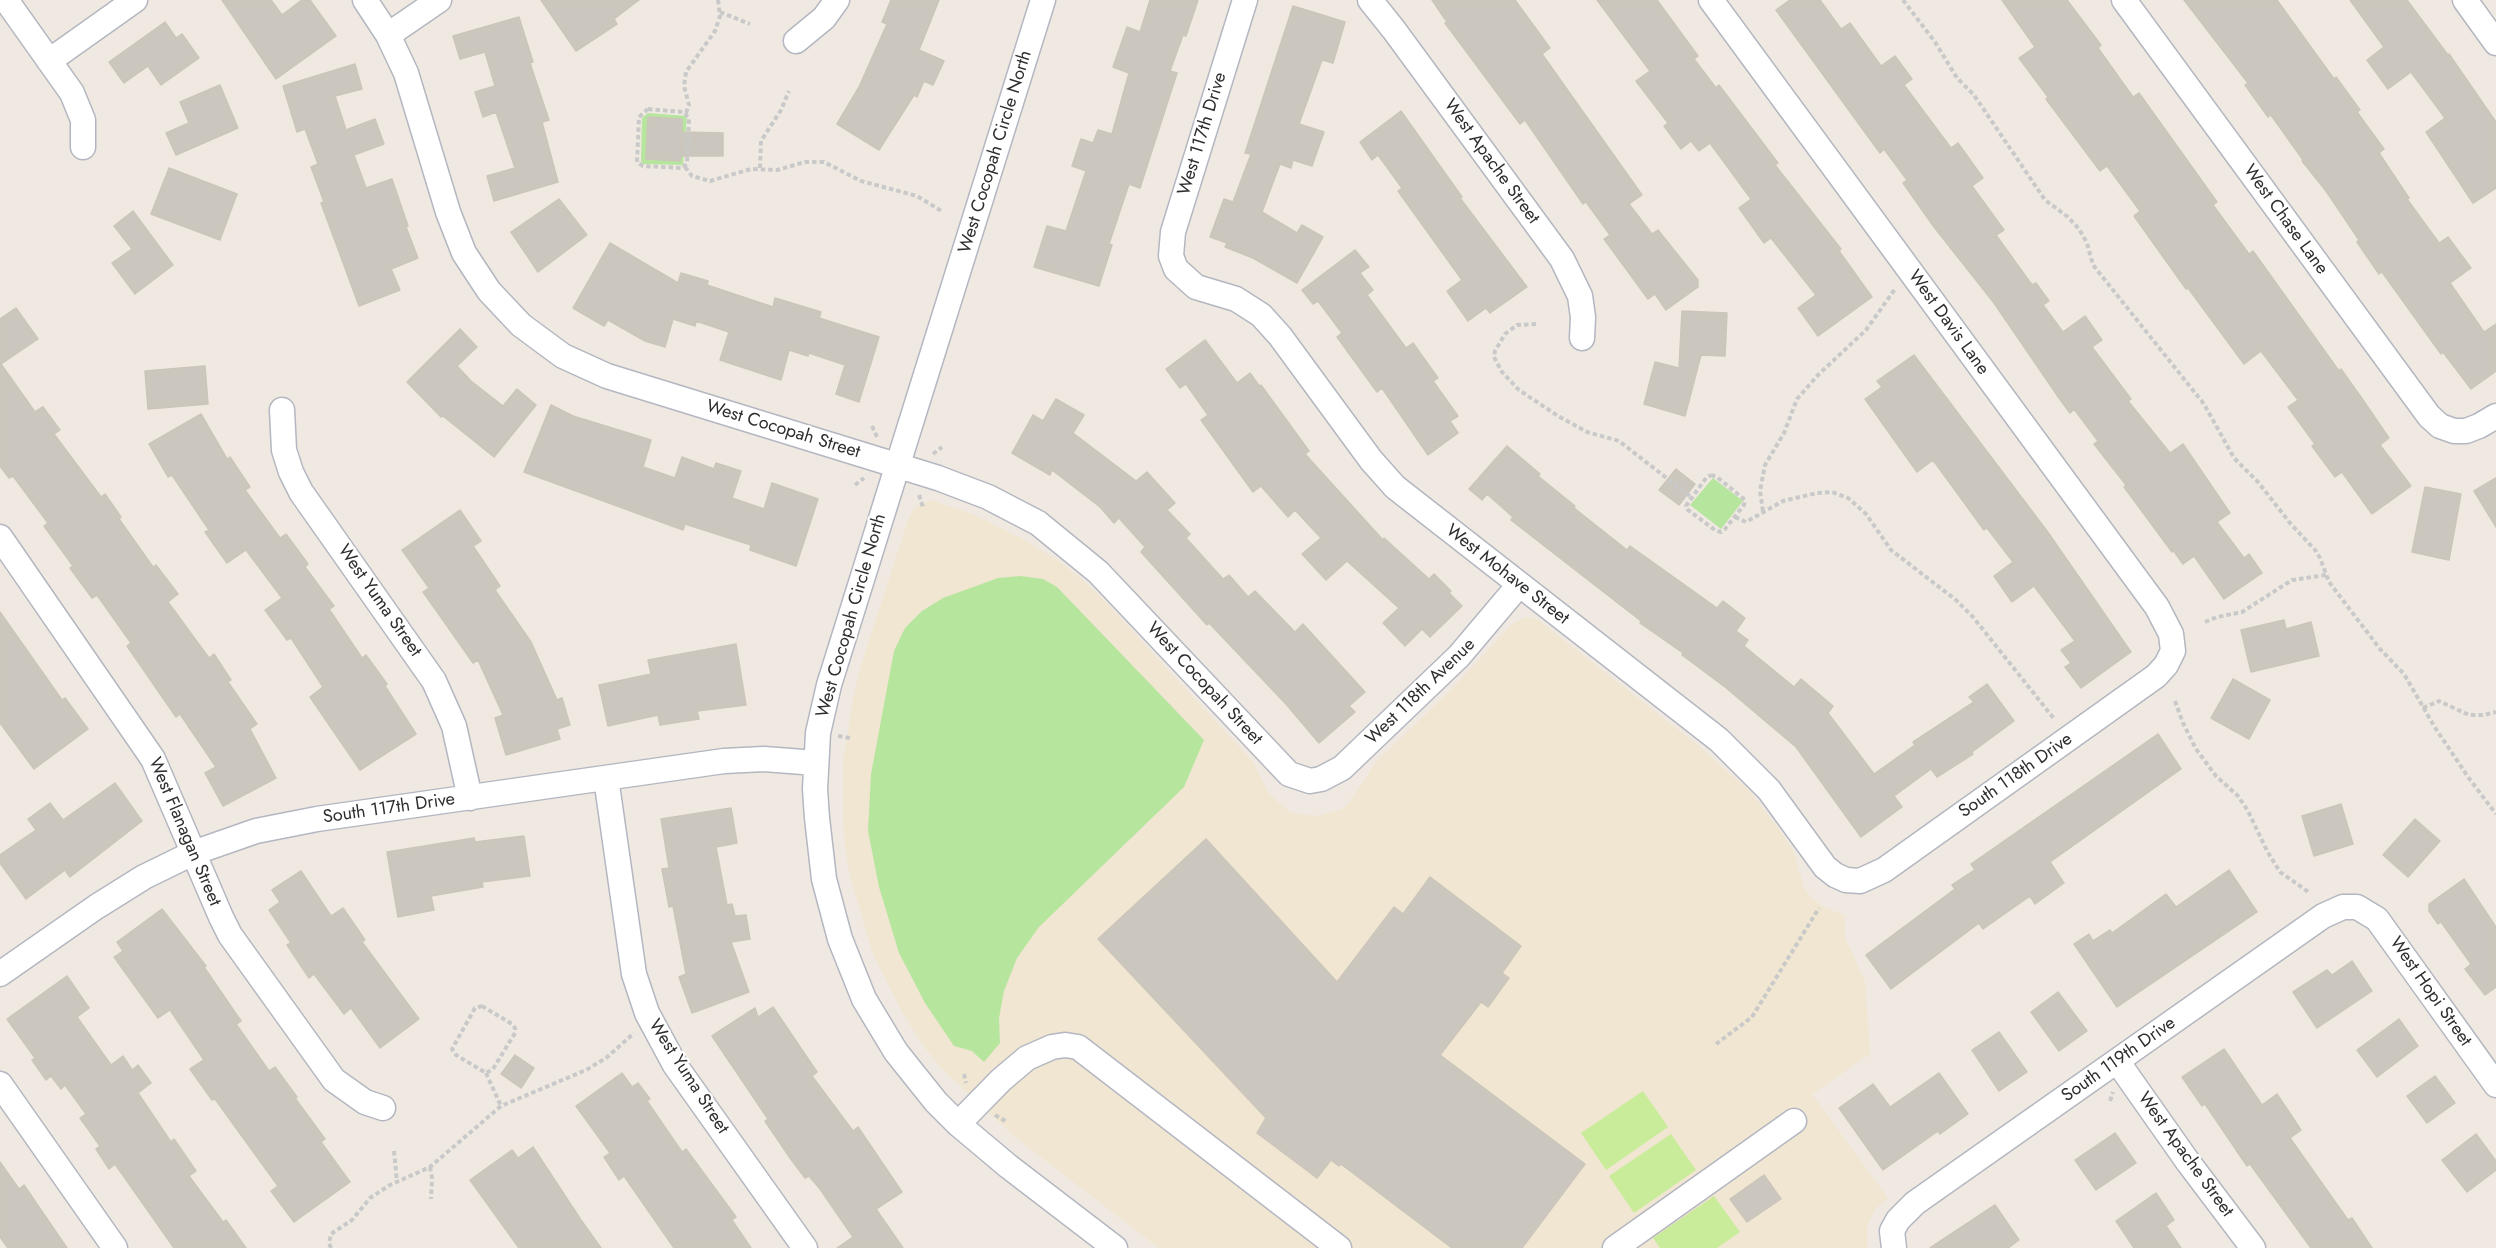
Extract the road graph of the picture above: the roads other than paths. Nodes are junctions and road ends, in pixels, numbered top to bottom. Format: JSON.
{"nodes":[{"id":1,"x":6,"y":0,"type":"edge"},
{"id":2,"x":135,"y":0,"type":"edge"},
{"id":3,"x":365,"y":0,"type":"edge"},
{"id":4,"x":439,"y":0,"type":"edge"},
{"id":5,"x":837,"y":0,"type":"edge"},
{"id":6,"x":1043,"y":0,"type":"edge"},
{"id":7,"x":1245,"y":0,"type":"edge"},
{"id":8,"x":1370,"y":0,"type":"edge"},
{"id":9,"x":1712,"y":0,"type":"edge"},
{"id":10,"x":2124,"y":0,"type":"edge"},
{"id":11,"x":2464,"y":0,"type":"edge"},
{"id":12,"x":388,"y":35,"type":"junction"},
{"id":13,"x":796,"y":41,"type":"dead end"},
{"id":14,"x":2496,"y":43,"type":"edge"},
{"id":15,"x":49,"y":61,"type":"junction"},
{"id":16,"x":83,"y":147,"type":"dead end"},
{"id":17,"x":1176,"y":269,"type":"joint"},
{"id":18,"x":1582,"y":338,"type":"dead end"},
{"id":19,"x":282,"y":410,"type":"dead end"},
{"id":20,"x":2496,"y":416,"type":"edge"},
{"id":21,"x":897,"y":466,"type":"junction"},
{"id":22,"x":0,"y":537,"type":"edge"},
{"id":23,"x":1519,"y":585,"type":"junction"},
{"id":24,"x":2173,"y":651,"type":"joint"},
{"id":25,"x":816,"y":764,"type":"junction"},
{"id":26,"x":606,"y":778,"type":"junction"},
{"id":27,"x":1310,"y":781,"type":"joint"},
{"id":28,"x":470,"y":798,"type":"junction"},
{"id":29,"x":193,"y":853,"type":"junction"},
{"id":30,"x":1846,"y":880,"type":"joint"},
{"id":31,"x":2356,"y":907,"type":"joint"},
{"id":32,"x":0,"y":974,"type":"edge"},
{"id":33,"x":2117,"y":1061,"type":"junction"},
{"id":34,"x":0,"y":1084,"type":"edge"},
{"id":35,"x":2496,"y":1085,"type":"edge"},
{"id":36,"x":383,"y":1108,"type":"dead end"},
{"id":37,"x":1794,"y":1121,"type":"dead end"},
{"id":38,"x":958,"y":1124,"type":"junction"},
{"id":39,"x":1893,"y":1239,"type":"edge"},
{"id":40,"x":115,"y":1248,"type":"edge"},
{"id":41,"x":804,"y":1248,"type":"edge"},
{"id":42,"x":1116,"y":1248,"type":"edge"},
{"id":43,"x":1339,"y":1248,"type":"edge"},
{"id":44,"x":1614,"y":1248,"type":"edge"},
{"id":45,"x":2253,"y":1248,"type":"edge"}],
"edges":[{"from":1,"to":15,"type":"street"},
{"from":2,"to":15,"type":"street"},
{"from":3,"to":12,"type":"street","name":"West Cocopah Street"},
{"from":4,"to":12,"type":"street"},
{"from":5,"to":13,"type":"street"},
{"from":6,"to":21,"type":"street","name":"West Cocopah Circle North"},
{"from":7,"to":17,"type":"street","name":"West 117th Drive"},
{"from":8,"to":18,"type":"street","name":"West Apache Street"},
{"from":9,"to":24,"type":"street","name":"West Davis Lane"},
{"from":10,"to":20,"type":"street","name":"West Chase Lane"},
{"from":11,"to":14,"type":"street"},
{"from":12,"to":21,"type":"street","name":"West Cocopah Street"},
{"from":15,"to":16,"type":"street"},
{"from":17,"to":23,"type":"street","name":"West Mohave Street"},
{"from":19,"to":28,"type":"street","name":"West Yuma Street"},
{"from":21,"to":25,"type":"street","name":"West Cocopah Circle North"},
{"from":21,"to":27,"type":"street","name":"West Cocopah Street"},
{"from":22,"to":29,"type":"street","name":"West Flanagan Street"},
{"from":23,"to":27,"type":"street","name":"West 118th Avenue"},
{"from":23,"to":30,"type":"street","name":"West Mohave Street"},
{"from":24,"to":30,"type":"street","name":"South 118th Drive"},
{"from":25,"to":26,"type":"street","name":"South 117th Drive"},
{"from":25,"to":38,"type":"street","name":"West Cocopah Circle North"},
{"from":26,"to":28,"type":"street","name":"South 117th Drive"},
{"from":26,"to":41,"type":"street","name":"West Yuma Street"},
{"from":28,"to":29,"type":"street","name":"South 117th Drive"},
{"from":29,"to":32,"type":"street","name":"South 117th Drive"},
{"from":29,"to":36,"type":"street","name":"West Flanagan Street"},
{"from":31,"to":33,"type":"street","name":"South 119th Drive"},
{"from":31,"to":35,"type":"street","name":"West Hopi Street"},
{"from":33,"to":39,"type":"street","name":"South 119th Drive"},
{"from":33,"to":45,"type":"street","name":"West Apache Street"},
{"from":34,"to":40,"type":"street"},
{"from":37,"to":44,"type":"street"},
{"from":38,"to":42,"type":"street","name":"West Cocopah Circle North"},
{"from":38,"to":43,"type":"street"}]}
